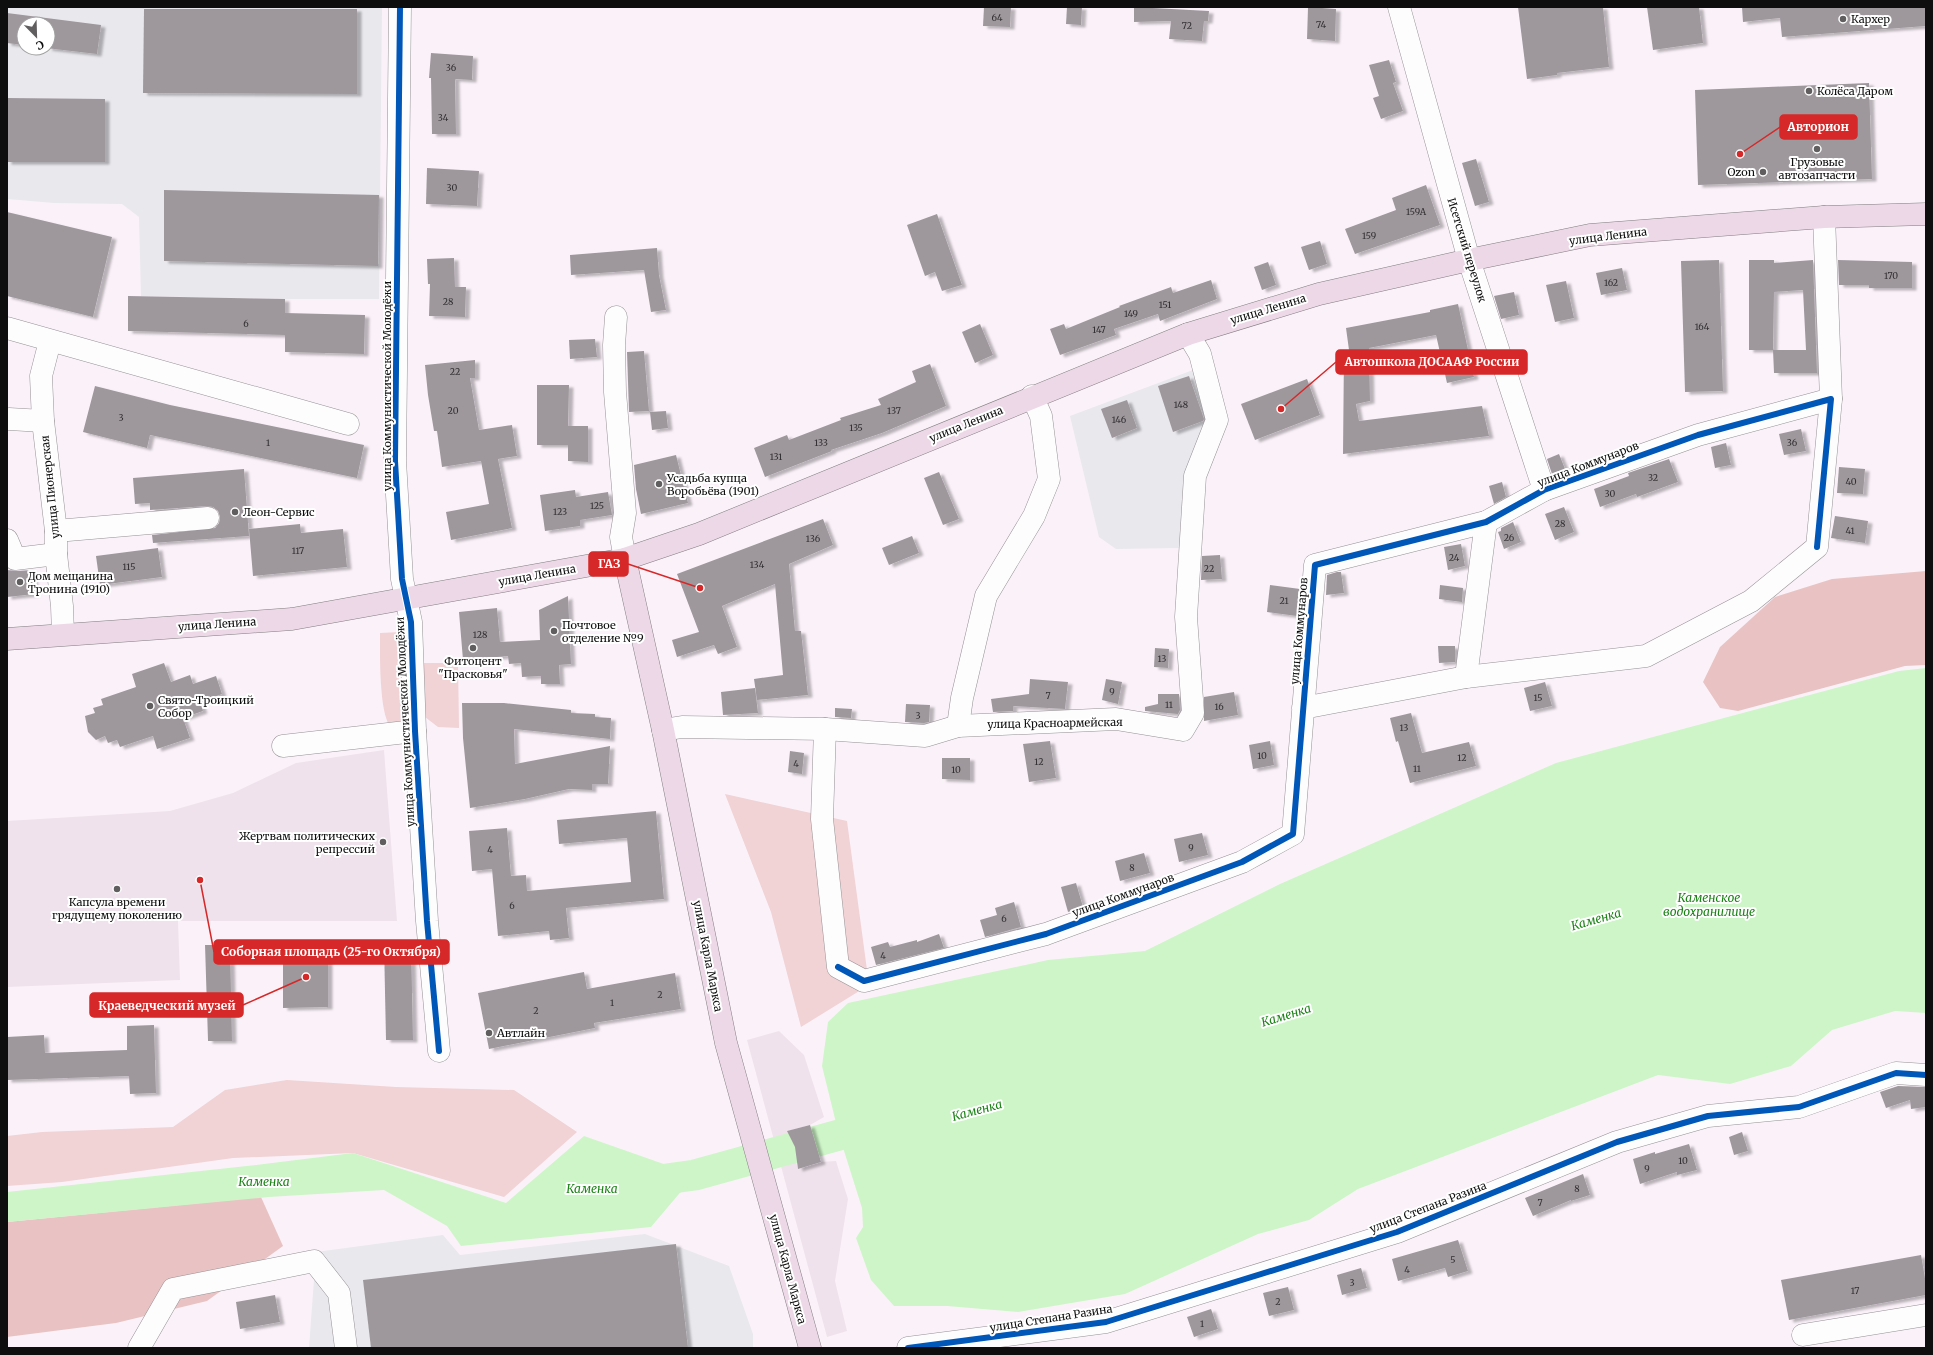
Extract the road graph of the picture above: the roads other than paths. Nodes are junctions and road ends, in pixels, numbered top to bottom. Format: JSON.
{"nodes":[{"id":1,"x":400,"y":7,"type":"edge"},
{"id":2,"x":1399,"y":7,"type":"edge"},
{"id":3,"x":1926,"y":214,"type":"edge"},
{"id":4,"x":1824,"y":217,"type":"junction"},
{"id":5,"x":1469,"y":260,"type":"junction"},
{"id":6,"x":616,"y":317,"type":"dead end"},
{"id":7,"x":7,"y":328,"type":"edge"},
{"id":8,"x":1188,"y":334,"type":"junction"},
{"id":9,"x":50,"y":341,"type":"junction"},
{"id":10,"x":1032,"y":396,"type":"junction"},
{"id":11,"x":1831,"y":399,"type":"junction"},
{"id":12,"x":9,"y":419,"type":"dead end"},
{"id":13,"x":42,"y":421,"type":"junction"},
{"id":14,"x":348,"y":424,"type":"dead end"},
{"id":15,"x":1544,"y":490,"type":"junction"},
{"id":16,"x":208,"y":518,"type":"dead end"},
{"id":17,"x":1486,"y":522,"type":"junction"},
{"id":18,"x":56,"y":531,"type":"junction"},
{"id":19,"x":7,"y":540,"type":"edge"},
{"id":20,"x":56,"y":554,"type":"junction"},
{"id":21,"x":625,"y":559,"type":"junction"},
{"id":22,"x":405,"y":598,"type":"junction"},
{"id":23,"x":63,"y":634,"type":"junction"},
{"id":24,"x":7,"y":639,"type":"edge"},
{"id":25,"x":1466,"y":677,"type":"junction"},
{"id":26,"x":1303,"y":708,"type":"junction"},
{"id":27,"x":958,"y":726,"type":"junction"},
{"id":28,"x":825,"y":729,"type":"junction"},
{"id":29,"x":663,"y":730,"type":"junction"},
{"id":30,"x":414,"y":731,"type":"junction"},
{"id":31,"x":283,"y":746,"type":"dead end"},
{"id":32,"x":439,"y":1051,"type":"dead end"},
{"id":33,"x":1926,"y":1075,"type":"edge"},
{"id":34,"x":1926,"y":1314,"type":"edge"},
{"id":35,"x":1803,"y":1335,"type":"dead end"},
{"id":36,"x":809,"y":1344,"type":"edge"},
{"id":37,"x":139,"y":1348,"type":"edge"},
{"id":38,"x":346,"y":1348,"type":"edge"},
{"id":39,"x":908,"y":1348,"type":"edge"}],
"edges":[{"from":1,"to":22,"type":"street","name":"улица Коммунистической Молодёжи"},
{"from":2,"to":5,"type":"street","name":"Исетский переулок"},
{"from":3,"to":4,"type":"main road","name":"улица Ленина"},
{"from":4,"to":5,"type":"main road","name":"улица Ленина"},
{"from":4,"to":11,"type":"street"},
{"from":5,"to":8,"type":"main road","name":"улица Ленина"},
{"from":5,"to":15,"type":"street","name":"Исетский переулок"},
{"from":6,"to":21,"type":"street"},
{"from":7,"to":9,"type":"street"},
{"from":8,"to":10,"type":"main road","name":"улица Ленина"},
{"from":8,"to":27,"type":"street","name":"улица Красноармейская"},
{"from":9,"to":13,"type":"street","name":"улица Пионерская"},
{"from":9,"to":14,"type":"street"},
{"from":10,"to":21,"type":"main road","name":"улица Ленина"},
{"from":10,"to":27,"type":"street"},
{"from":11,"to":15,"type":"street","name":"улица Коммунаров"},
{"from":11,"to":25,"type":"street"},
{"from":12,"to":13,"type":"street"},
{"from":13,"to":18,"type":"street","name":"улица Пионерская"},
{"from":15,"to":17,"type":"street","name":"улица Коммунаров"},
{"from":16,"to":18,"type":"street"},
{"from":17,"to":25,"type":"street"},
{"from":17,"to":26,"type":"street","name":"улица Коммунаров"},
{"from":18,"to":20,"type":"street","name":"улица Пионерская"},
{"from":19,"to":20,"type":"street"},
{"from":20,"to":23,"type":"street","name":"улица Пионерская"},
{"from":21,"to":22,"type":"main road","name":"улица Ленина"},
{"from":21,"to":29,"type":"main road","name":"улица Карла Маркса"},
{"from":22,"to":23,"type":"main road","name":"улица Ленина"},
{"from":22,"to":30,"type":"street","name":"улица Коммунистической Молодёжи"},
{"from":23,"to":24,"type":"main road","name":"улица Ленина"},
{"from":25,"to":26,"type":"street"},
{"from":26,"to":28,"type":"street","name":"улица Коммунаров"},
{"from":27,"to":28,"type":"street","name":"улица Красноармейская"},
{"from":28,"to":29,"type":"street","name":"улица Красноармейская"},
{"from":29,"to":36,"type":"main road","name":"улица Карла Маркса"},
{"from":30,"to":31,"type":"street"},
{"from":30,"to":32,"type":"street","name":"улица Коммунистической Молодёжи"},
{"from":33,"to":39,"type":"street","name":"улица Степана Разина"},
{"from":34,"to":35,"type":"street"},
{"from":37,"to":38,"type":"street"}]}
